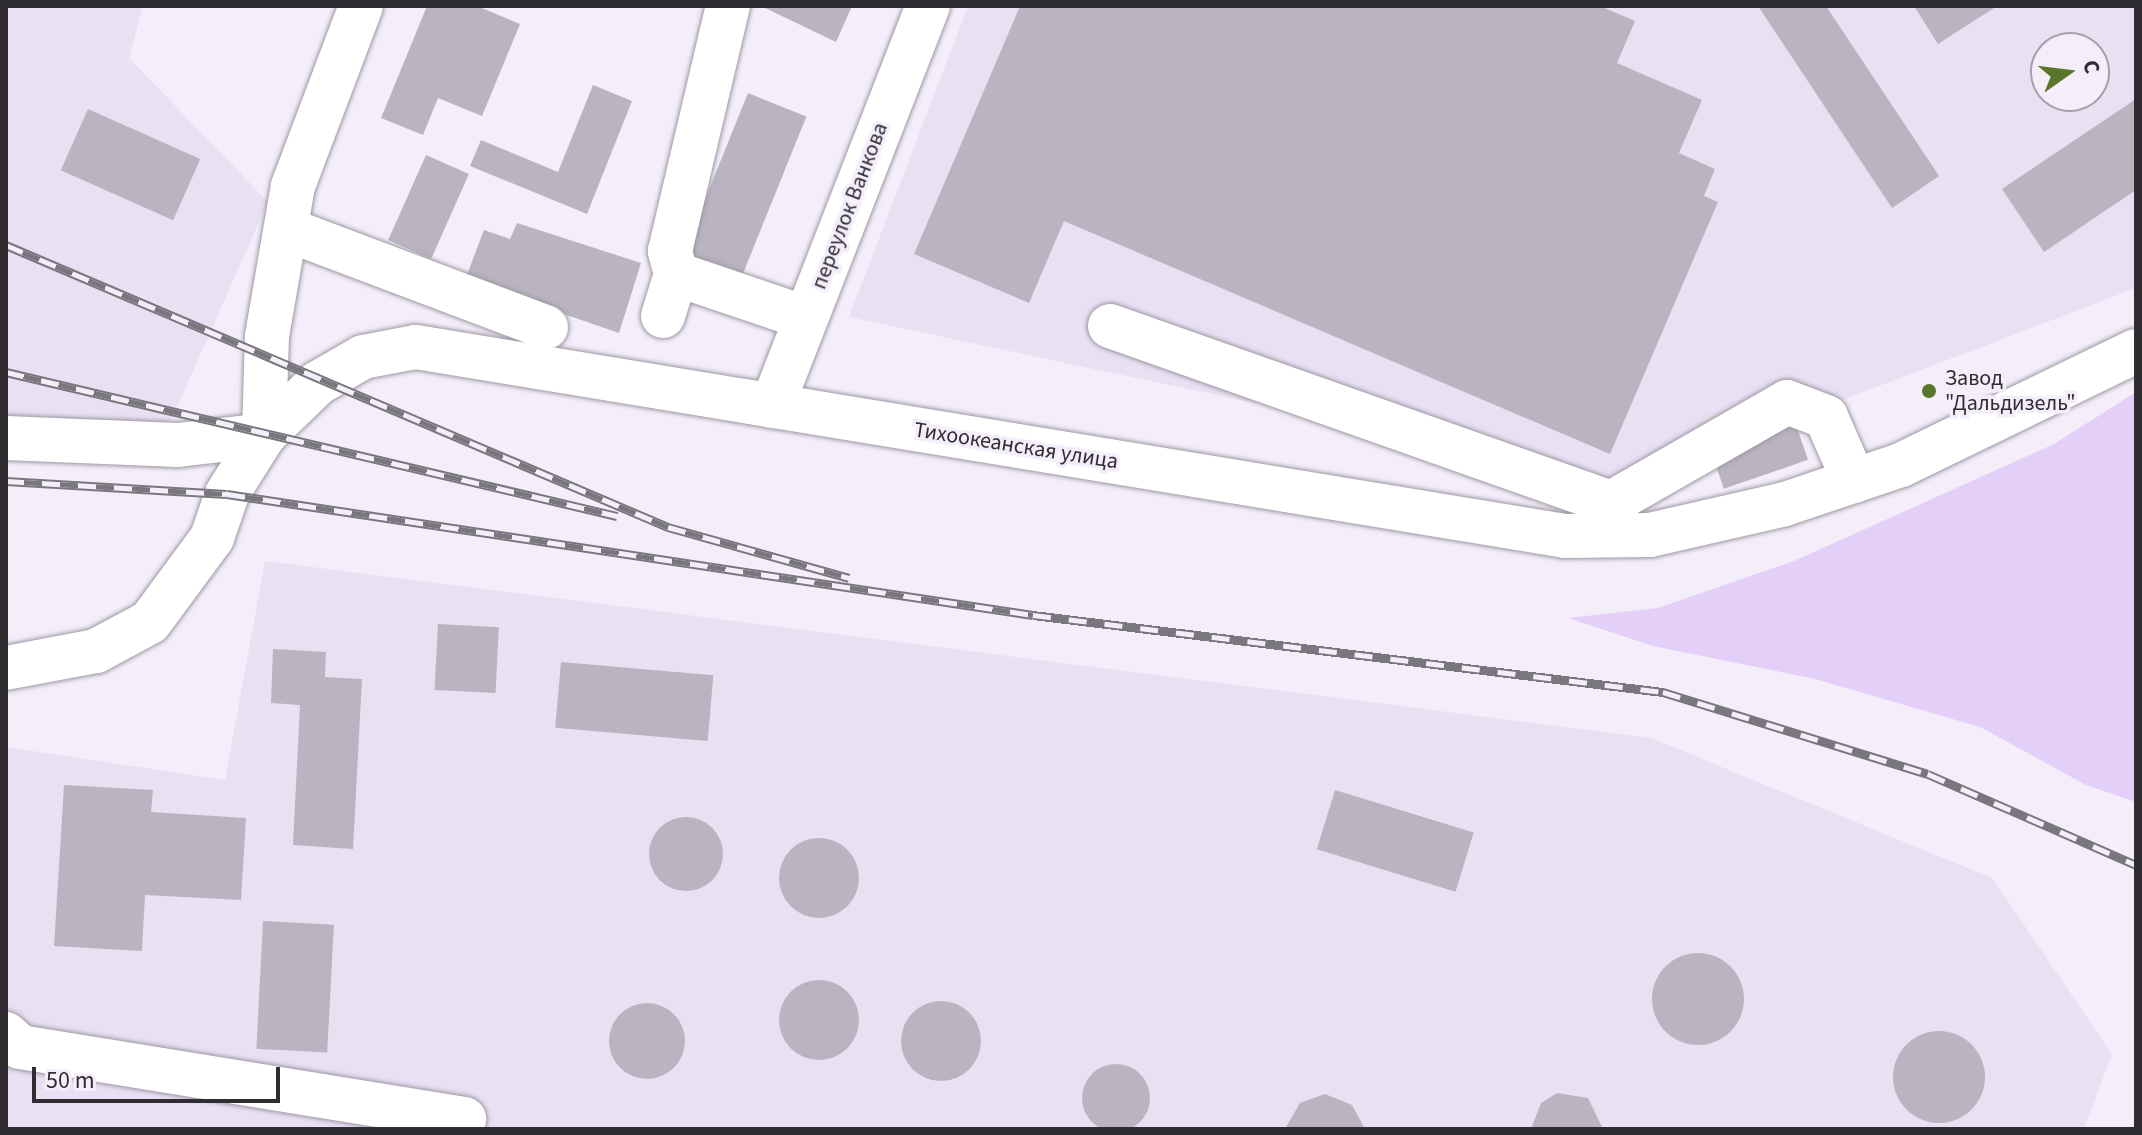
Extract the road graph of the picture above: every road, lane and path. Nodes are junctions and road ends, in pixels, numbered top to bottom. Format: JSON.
{"nodes":[{"id":1,"x":361,"y":6,"type":"edge"},
{"id":2,"x":728,"y":6,"type":"edge"},
{"id":3,"x":928,"y":6,"type":"edge"},
{"id":4,"x":286,"y":229,"type":"junction"},
{"id":5,"x":676,"y":274,"type":"junction"},
{"id":6,"x":663,"y":316,"type":"dead end"},
{"id":7,"x":806,"y":318,"type":"junction"},
{"id":8,"x":1110,"y":326,"type":"dead end"},
{"id":9,"x":546,"y":327,"type":"dead end"},
{"id":10,"x":2136,"y":351,"type":"edge"},
{"id":11,"x":772,"y":406,"type":"junction"},
{"id":12,"x":264,"y":435,"type":"junction"},
{"id":13,"x":6,"y":438,"type":"edge"},
{"id":14,"x":1854,"y":481,"type":"junction"},
{"id":15,"x":6,"y":668,"type":"edge"},
{"id":16,"x":6,"y":1034,"type":"edge"},
{"id":17,"x":464,"y":1119,"type":"dead end"}],
"edges":[{"from":1,"to":4,"type":"main road"},
{"from":2,"to":5,"type":"main road"},
{"from":3,"to":7,"type":"main road","name":"переулок Ванкова"},
{"from":4,"to":9,"type":"main road"},
{"from":4,"to":12,"type":"main road"},
{"from":5,"to":6,"type":"main road"},
{"from":5,"to":7,"type":"main road"},
{"from":7,"to":11,"type":"main road","name":"переулок Ванкова"},
{"from":8,"to":14,"type":"main road"},
{"from":10,"to":14,"type":"main road","name":"Тихоокеанская улица"},
{"from":11,"to":12,"type":"main road","name":"Тихоокеанская улица"},
{"from":11,"to":14,"type":"main road","name":"Тихоокеанская улица"},
{"from":12,"to":13,"type":"main road"},
{"from":12,"to":15,"type":"main road","name":"Тихоокеанская улица"},
{"from":16,"to":17,"type":"main road"}]}
